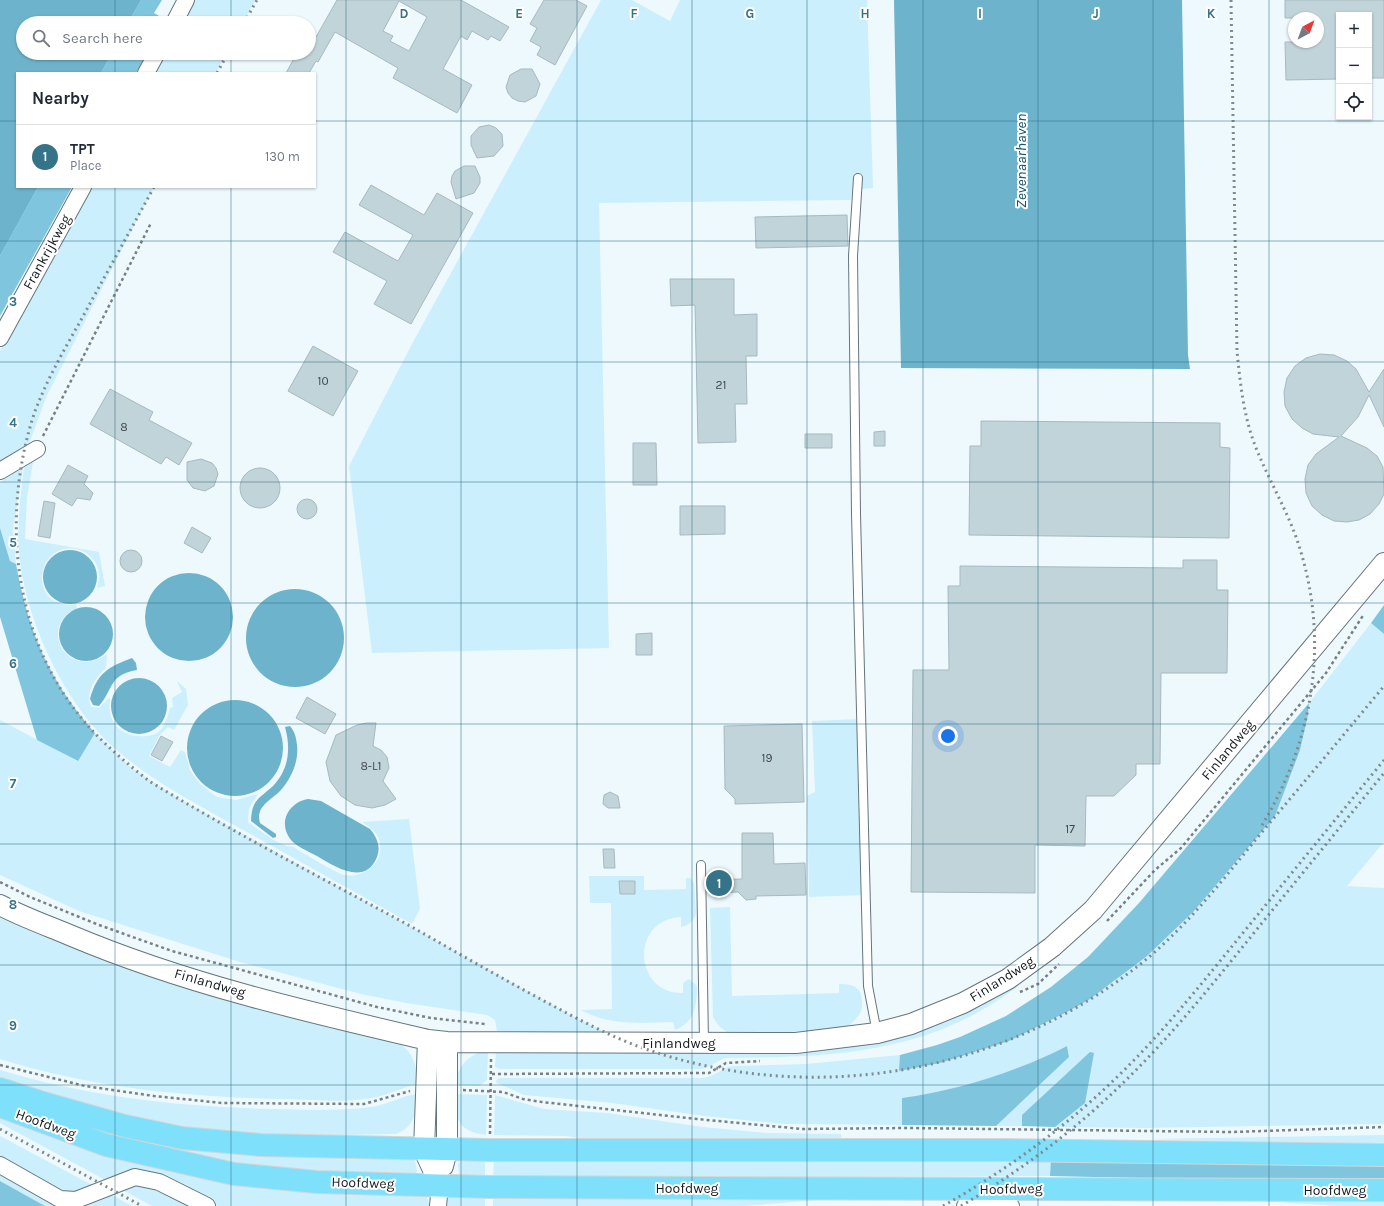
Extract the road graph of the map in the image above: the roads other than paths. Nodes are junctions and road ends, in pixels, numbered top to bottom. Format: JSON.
{"nodes":[{"id":1,"x":186,"y":0,"type":"edge"},
{"id":2,"x":178,"y":16,"type":"edge"},
{"id":3,"x":153,"y":60,"type":"edge"},
{"id":4,"x":147,"y":72,"type":"edge"},
{"id":5,"x":858,"y":178,"type":"dead end"},
{"id":6,"x":82,"y":188,"type":"edge"},
{"id":7,"x":0,"y":338,"type":"edge"},
{"id":8,"x":37,"y":449,"type":"road end"},
{"id":9,"x":0,"y":471,"type":"edge"},
{"id":10,"x":1384,"y":563,"type":"edge"},
{"id":11,"x":701,"y":865,"type":"dead end"},
{"id":12,"x":0,"y":905,"type":"edge"},
{"id":13,"x":877,"y":1033,"type":"junction"},
{"id":14,"x":437,"y":1041,"type":"junction"},
{"id":15,"x":704,"y":1043,"type":"junction"},
{"id":16,"x":0,"y":1089,"type":"edge"},
{"id":17,"x":0,"y":1106,"type":"edge"},
{"id":18,"x":424,"y":1150,"type":"junction"},
{"id":19,"x":446,"y":1150,"type":"junction"},
{"id":20,"x":1384,"y":1154,"type":"edge"},
{"id":21,"x":0,"y":1165,"type":"edge"},
{"id":22,"x":1384,"y":1190,"type":"edge"},
{"id":23,"x":439,"y":1196,"type":"edge"},
{"id":24,"x":207,"y":1206,"type":"edge"},
{"id":25,"x":964,"y":1206,"type":"edge"},
{"id":26,"x":1011,"y":1206,"type":"edge"}],
"edges":[{"from":1,"to":2,"type":"street"},
{"from":3,"to":4,"type":"street"},
{"from":5,"to":13,"type":"lane"},
{"from":6,"to":7,"type":"street","name":"Frankrijkweg"},
{"from":8,"to":9,"type":"street"},
{"from":10,"to":13,"type":"street","name":"Finlandweg"},
{"from":11,"to":15,"type":"lane"},
{"from":12,"to":14,"type":"street","name":"Finlandweg"},
{"from":13,"to":15,"type":"street","name":"Finlandweg"},
{"from":14,"to":15,"type":"street","name":"Finlandweg"},
{"from":14,"to":18,"type":"street"},
{"from":14,"to":19,"type":"street"},
{"from":16,"to":18,"type":"main road","name":"Hoofdweg"},
{"from":17,"to":23,"type":"main road","name":"Hoofdweg"},
{"from":18,"to":19,"type":"main road","name":"Hoofdweg"},
{"from":18,"to":23,"type":"street"},
{"from":19,"to":20,"type":"main road","name":"Hoofdweg"},
{"from":19,"to":23,"type":"street"},
{"from":21,"to":24,"type":"street"},
{"from":22,"to":23,"type":"main road","name":"Hoofdweg"},
{"from":25,"to":26,"type":"street"}]}
